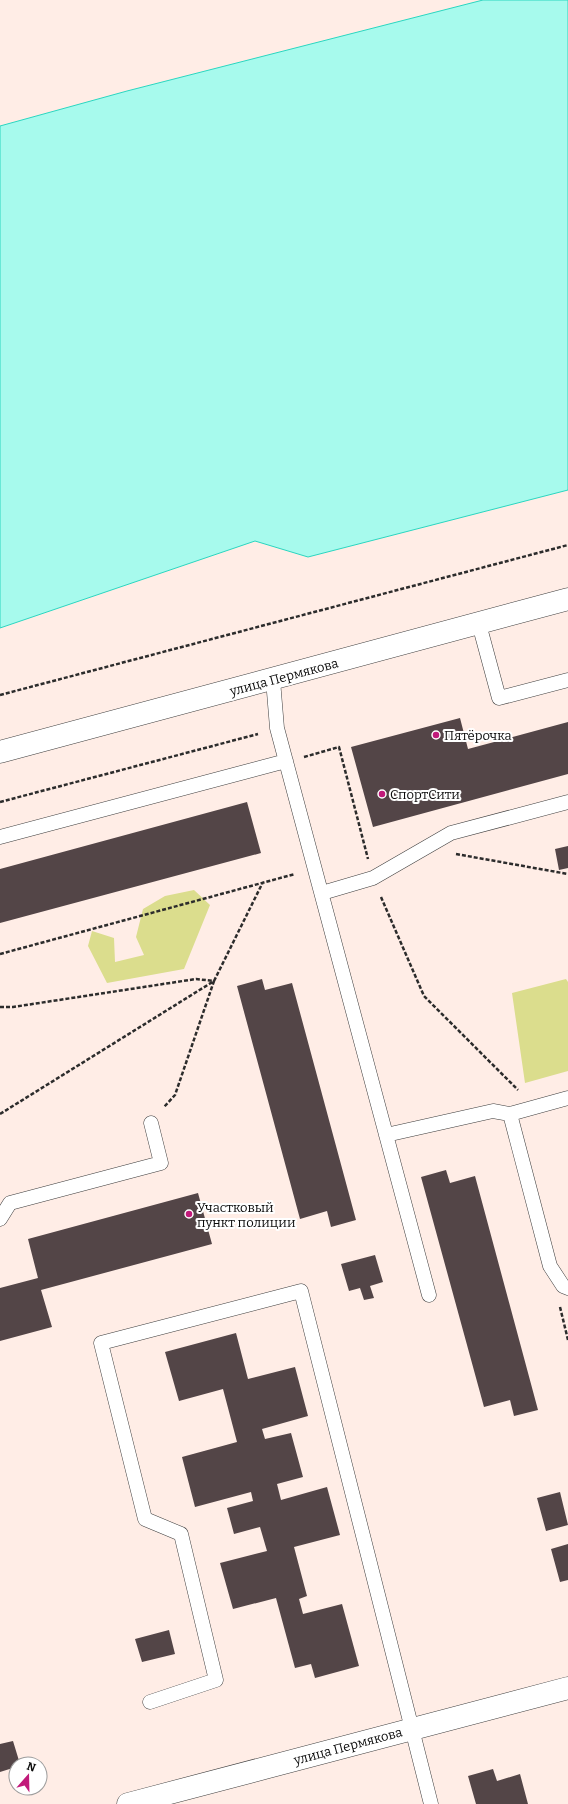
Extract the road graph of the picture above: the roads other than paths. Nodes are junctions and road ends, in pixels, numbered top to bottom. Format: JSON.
{"nodes":[{"id":1,"x":568,"y":599,"type":"edge"},
{"id":2,"x":479,"y":624,"type":"junction"},
{"id":3,"x":273,"y":680,"type":"junction"},
{"id":4,"x":568,"y":680,"type":"edge"},
{"id":5,"x":0,"y":752,"type":"edge"},
{"id":6,"x":286,"y":761,"type":"junction"},
{"id":7,"x":568,"y":802,"type":"edge"},
{"id":8,"x":0,"y":837,"type":"edge"},
{"id":9,"x":322,"y":893,"type":"junction"},
{"id":10,"x":568,"y":1098,"type":"edge"},
{"id":11,"x":510,"y":1114,"type":"junction"},
{"id":12,"x":150,"y":1123,"type":"road end"},
{"id":13,"x":386,"y":1135,"type":"junction"},
{"id":14,"x":0,"y":1219,"type":"edge"},
{"id":15,"x":566,"y":1287,"type":"edge"},
{"id":16,"x":429,"y":1295,"type":"dead end"},
{"id":17,"x":568,"y":1688,"type":"edge"},
{"id":18,"x":150,"y":1702,"type":"dead end"},
{"id":19,"x":413,"y":1729,"type":"junction"},
{"id":20,"x":128,"y":1804,"type":"edge"},
{"id":21,"x":431,"y":1804,"type":"edge"}],
"edges":[{"from":1,"to":2,"type":"street","name":"улица Пермякова"},
{"from":2,"to":3,"type":"street","name":"улица Пермякова"},
{"from":2,"to":4,"type":"lane"},
{"from":3,"to":5,"type":"street","name":"улица Пермякова"},
{"from":3,"to":6,"type":"lane"},
{"from":6,"to":8,"type":"lane"},
{"from":6,"to":9,"type":"lane"},
{"from":7,"to":9,"type":"lane"},
{"from":9,"to":13,"type":"lane"},
{"from":10,"to":11,"type":"lane"},
{"from":11,"to":13,"type":"lane"},
{"from":11,"to":15,"type":"lane"},
{"from":12,"to":14,"type":"lane"},
{"from":13,"to":16,"type":"lane"},
{"from":17,"to":19,"type":"street","name":"улица Пермякова"},
{"from":18,"to":19,"type":"lane"},
{"from":19,"to":20,"type":"street","name":"улица Пермякова"},
{"from":19,"to":21,"type":"lane"}]}
